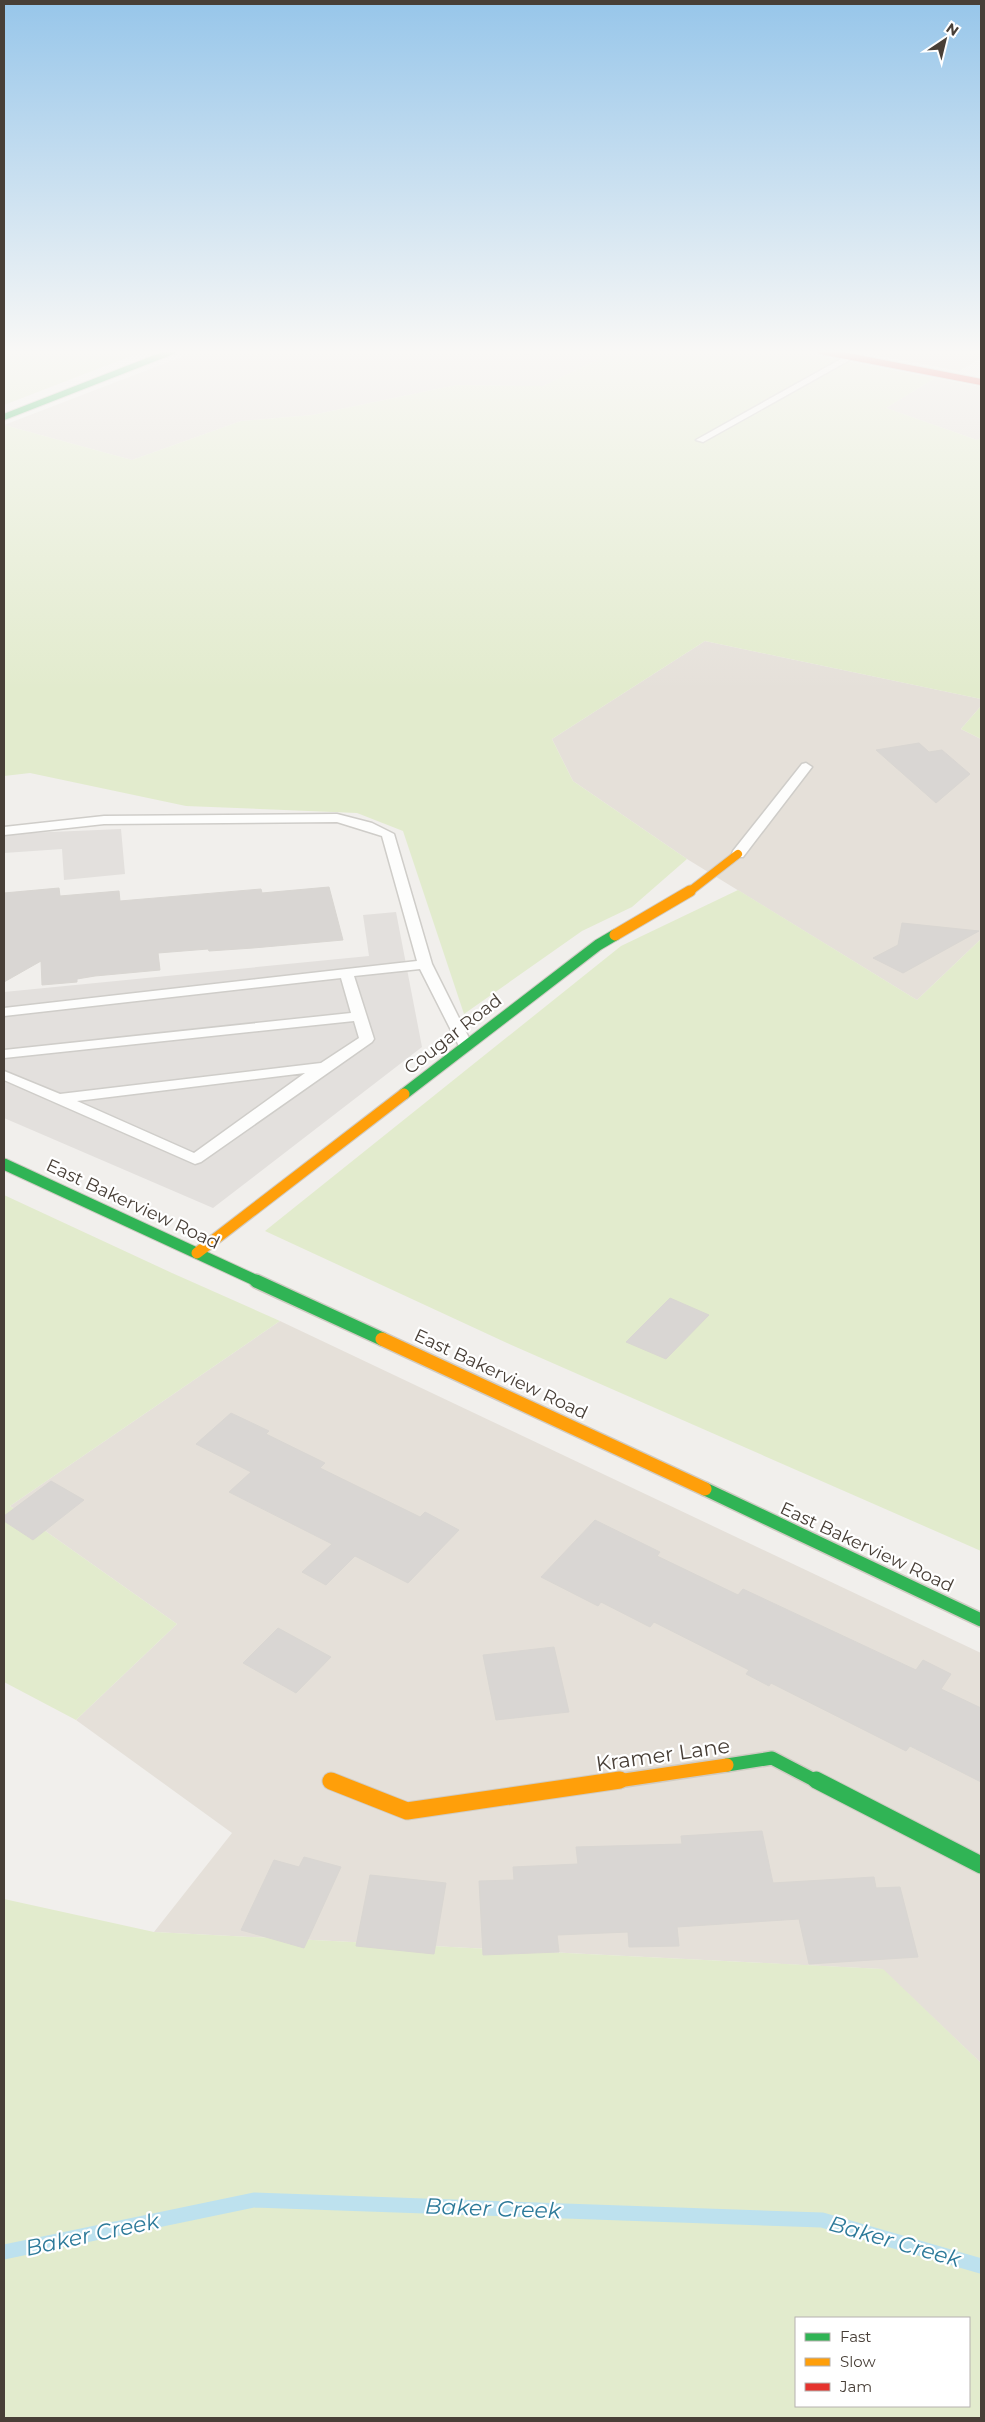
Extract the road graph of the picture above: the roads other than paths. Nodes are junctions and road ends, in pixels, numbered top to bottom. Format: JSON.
{"nodes":[{"id":1,"x":806,"y":767,"type":"dead end"},
{"id":2,"x":4,"y":831,"type":"edge"},
{"id":3,"x":738,"y":854,"type":"joint"},
{"id":4,"x":425,"y":964,"type":"junction"},
{"id":5,"x":346,"y":973,"type":"junction"},
{"id":6,"x":4,"y":1012,"type":"edge"},
{"id":7,"x":360,"y":1016,"type":"junction"},
{"id":8,"x":466,"y":1046,"type":"junction"},
{"id":9,"x":4,"y":1054,"type":"edge"},
{"id":10,"x":324,"y":1067,"type":"junction"},
{"id":11,"x":4,"y":1075,"type":"edge"},
{"id":12,"x":58,"y":1099,"type":"junction"},
{"id":13,"x":4,"y":1164,"type":"edge"},
{"id":14,"x":197,"y":1253,"type":"junction"},
{"id":15,"x":981,"y":1620,"type":"edge"},
{"id":16,"x":331,"y":1781,"type":"dead end"},
{"id":17,"x":981,"y":1865,"type":"edge"}],
"edges":[{"from":1,"to":3,"type":"lane"},
{"from":2,"to":4,"type":"lane"},
{"from":3,"to":8,"type":"street","name":"Cougar Road"},
{"from":4,"to":5,"type":"lane"},
{"from":4,"to":8,"type":"lane"},
{"from":5,"to":6,"type":"lane"},
{"from":5,"to":7,"type":"lane"},
{"from":7,"to":9,"type":"lane"},
{"from":7,"to":10,"type":"lane"},
{"from":8,"to":14,"type":"street","name":"Cougar Road"},
{"from":10,"to":12,"type":"lane"},
{"from":10,"to":12,"type":"lane"},
{"from":11,"to":12,"type":"lane"},
{"from":13,"to":14,"type":"street","name":"East Bakerview Road"},
{"from":14,"to":15,"type":"street","name":"East Bakerview Road"},
{"from":16,"to":17,"type":"street","name":"Kramer Lane"}]}
